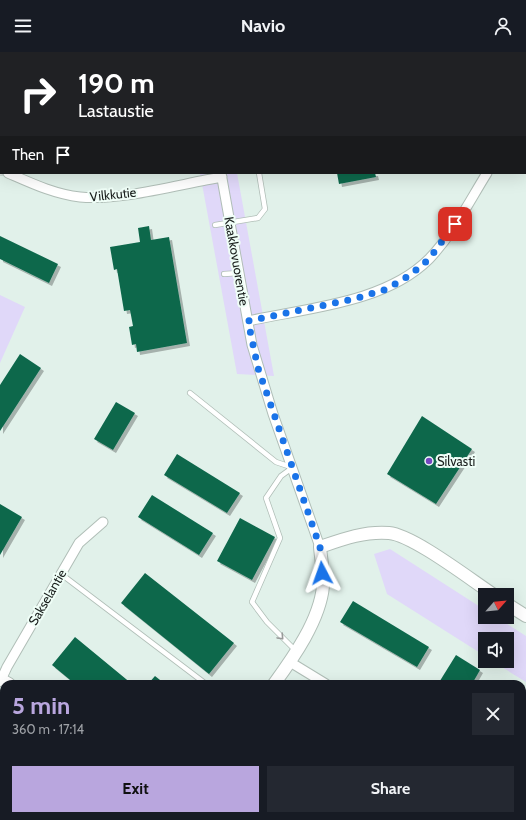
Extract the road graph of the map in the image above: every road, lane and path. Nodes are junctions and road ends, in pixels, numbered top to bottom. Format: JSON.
{"nodes":[{"id":1,"x":10,"y":174,"type":"edge"},
{"id":2,"x":259,"y":174,"type":"edge"},
{"id":3,"x":487,"y":174,"type":"edge"},
{"id":4,"x":222,"y":175,"type":"edge"},
{"id":5,"x":229,"y":223,"type":"junction"},
{"id":6,"x":214,"y":225,"type":"dead end"},
{"id":7,"x":239,"y":272,"type":"junction"},
{"id":8,"x":224,"y":274,"type":"dead end"},
{"id":9,"x":248,"y":321,"type":"junction"},
{"id":10,"x":190,"y":393,"type":"dead end"},
{"id":11,"x":292,"y":468,"type":"junction"},
{"id":12,"x":103,"y":522,"type":"dead end"},
{"id":13,"x":320,"y":547,"type":"junction"},
{"id":14,"x":61,"y":574,"type":"junction"},
{"id":15,"x":483,"y":588,"type":"edge"},
{"id":16,"x":514,"y":608,"type":"edge"},
{"id":17,"x":526,"y":616,"type":"edge"},
{"id":18,"x":296,"y":651,"type":"junction"},
{"id":19,"x":290,"y":662,"type":"junction"},
{"id":20,"x":3,"y":680,"type":"edge"},
{"id":21,"x":201,"y":680,"type":"edge"},
{"id":22,"x":277,"y":680,"type":"edge"},
{"id":23,"x":319,"y":680,"type":"edge"}],
"edges":[{"from":1,"to":4,"type":"street","name":"Vilkkutie"},
{"from":2,"to":5,"type":"lane"},
{"from":3,"to":9,"type":"street"},
{"from":4,"to":5,"type":"street","name":"Kaakkovuorentie"},
{"from":5,"to":6,"type":"lane"},
{"from":5,"to":7,"type":"street","name":"Kaakkovuorentie"},
{"from":7,"to":8,"type":"lane"},
{"from":7,"to":9,"type":"street","name":"Kaakkovuorentie"},
{"from":9,"to":11,"type":"street","name":"Kaakkovuorentie"},
{"from":10,"to":11,"type":"lane"},
{"from":11,"to":13,"type":"street","name":"Kaakkovuorentie"},
{"from":11,"to":18,"type":"lane","one_way":true},
{"from":12,"to":14,"type":"street","name":"Sakselantie"},
{"from":13,"to":15,"type":"street"},
{"from":13,"to":18,"type":"street","name":"Kaakkovuorentie"},
{"from":14,"to":20,"type":"street","name":"Sakselantie"},
{"from":14,"to":21,"type":"lane"},
{"from":16,"to":17,"type":"street"},
{"from":18,"to":19,"type":"street","name":"Kaakkovuorentie"},
{"from":19,"to":22,"type":"street","name":"Kaakkovuorentie"},
{"from":19,"to":23,"type":"street"}]}
